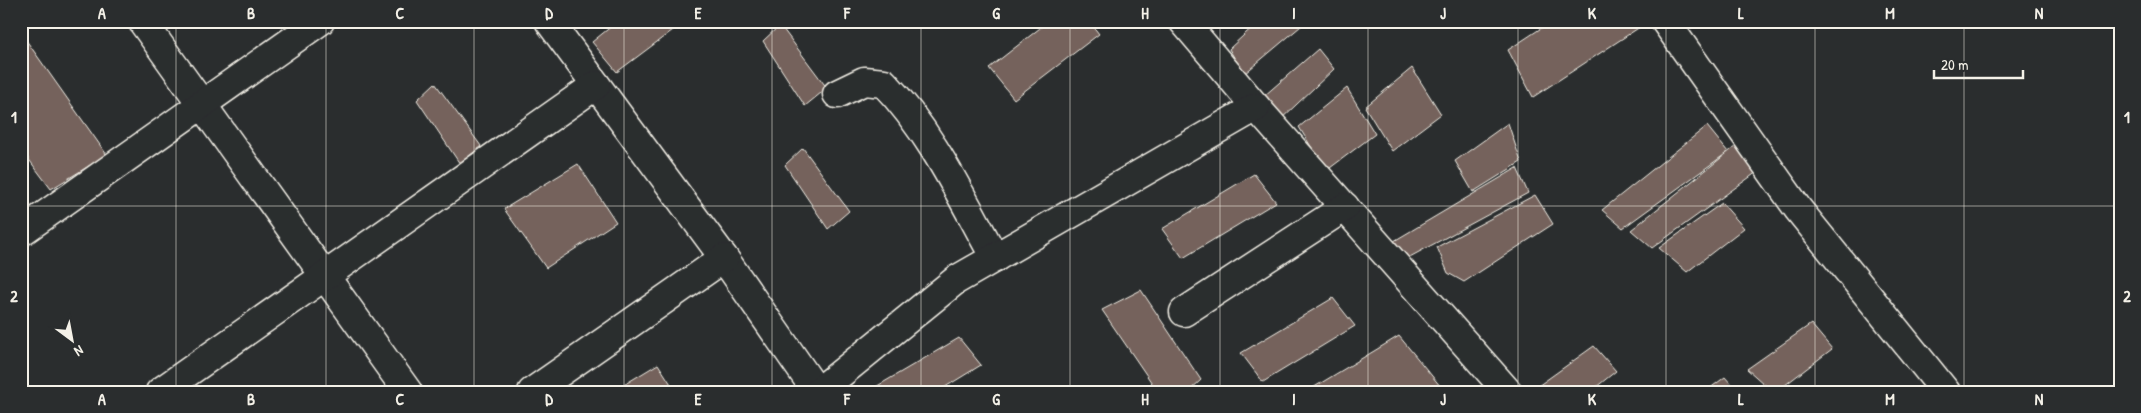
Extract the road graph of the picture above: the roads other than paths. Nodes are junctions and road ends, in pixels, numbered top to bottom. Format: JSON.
{"nodes":[{"id":1,"x":142,"y":21,"type":"edge"},
{"id":2,"x":320,"y":21,"type":"edge"},
{"id":3,"x":549,"y":21,"type":"edge"},
{"id":4,"x":1183,"y":21,"type":"edge"},
{"id":5,"x":1665,"y":21,"type":"edge"},
{"id":6,"x":596,"y":85,"type":"junction"},
{"id":7,"x":837,"y":94,"type":"dead end"},
{"id":8,"x":202,"y":104,"type":"junction"},
{"id":9,"x":1256,"y":107,"type":"junction"},
{"id":10,"x":1345,"y":207,"type":"junction"},
{"id":11,"x":21,"y":232,"type":"edge"},
{"id":12,"x":724,"y":258,"type":"junction"},
{"id":13,"x":995,"y":258,"type":"junction"},
{"id":14,"x":326,"y":276,"type":"junction"},
{"id":15,"x":1184,"y":312,"type":"dead end"},
{"id":16,"x":160,"y":392,"type":"edge"},
{"id":17,"x":408,"y":392,"type":"edge"},
{"id":18,"x":532,"y":392,"type":"edge"},
{"id":19,"x":818,"y":392,"type":"edge"},
{"id":20,"x":1508,"y":392,"type":"edge"},
{"id":21,"x":1946,"y":392,"type":"edge"}],
"edges":[{"from":1,"to":8,"type":"street"},
{"from":2,"to":8,"type":"street"},
{"from":3,"to":6,"type":"street"},
{"from":4,"to":9,"type":"street"},
{"from":5,"to":21,"type":"street"},
{"from":6,"to":12,"type":"street"},
{"from":6,"to":14,"type":"street"},
{"from":7,"to":13,"type":"street"},
{"from":8,"to":11,"type":"street"},
{"from":8,"to":14,"type":"street"},
{"from":9,"to":10,"type":"street"},
{"from":9,"to":13,"type":"street"},
{"from":10,"to":15,"type":"street"},
{"from":10,"to":20,"type":"street"},
{"from":12,"to":18,"type":"street"},
{"from":12,"to":19,"type":"street"},
{"from":13,"to":19,"type":"street"},
{"from":14,"to":16,"type":"street"},
{"from":14,"to":17,"type":"street"}]}
